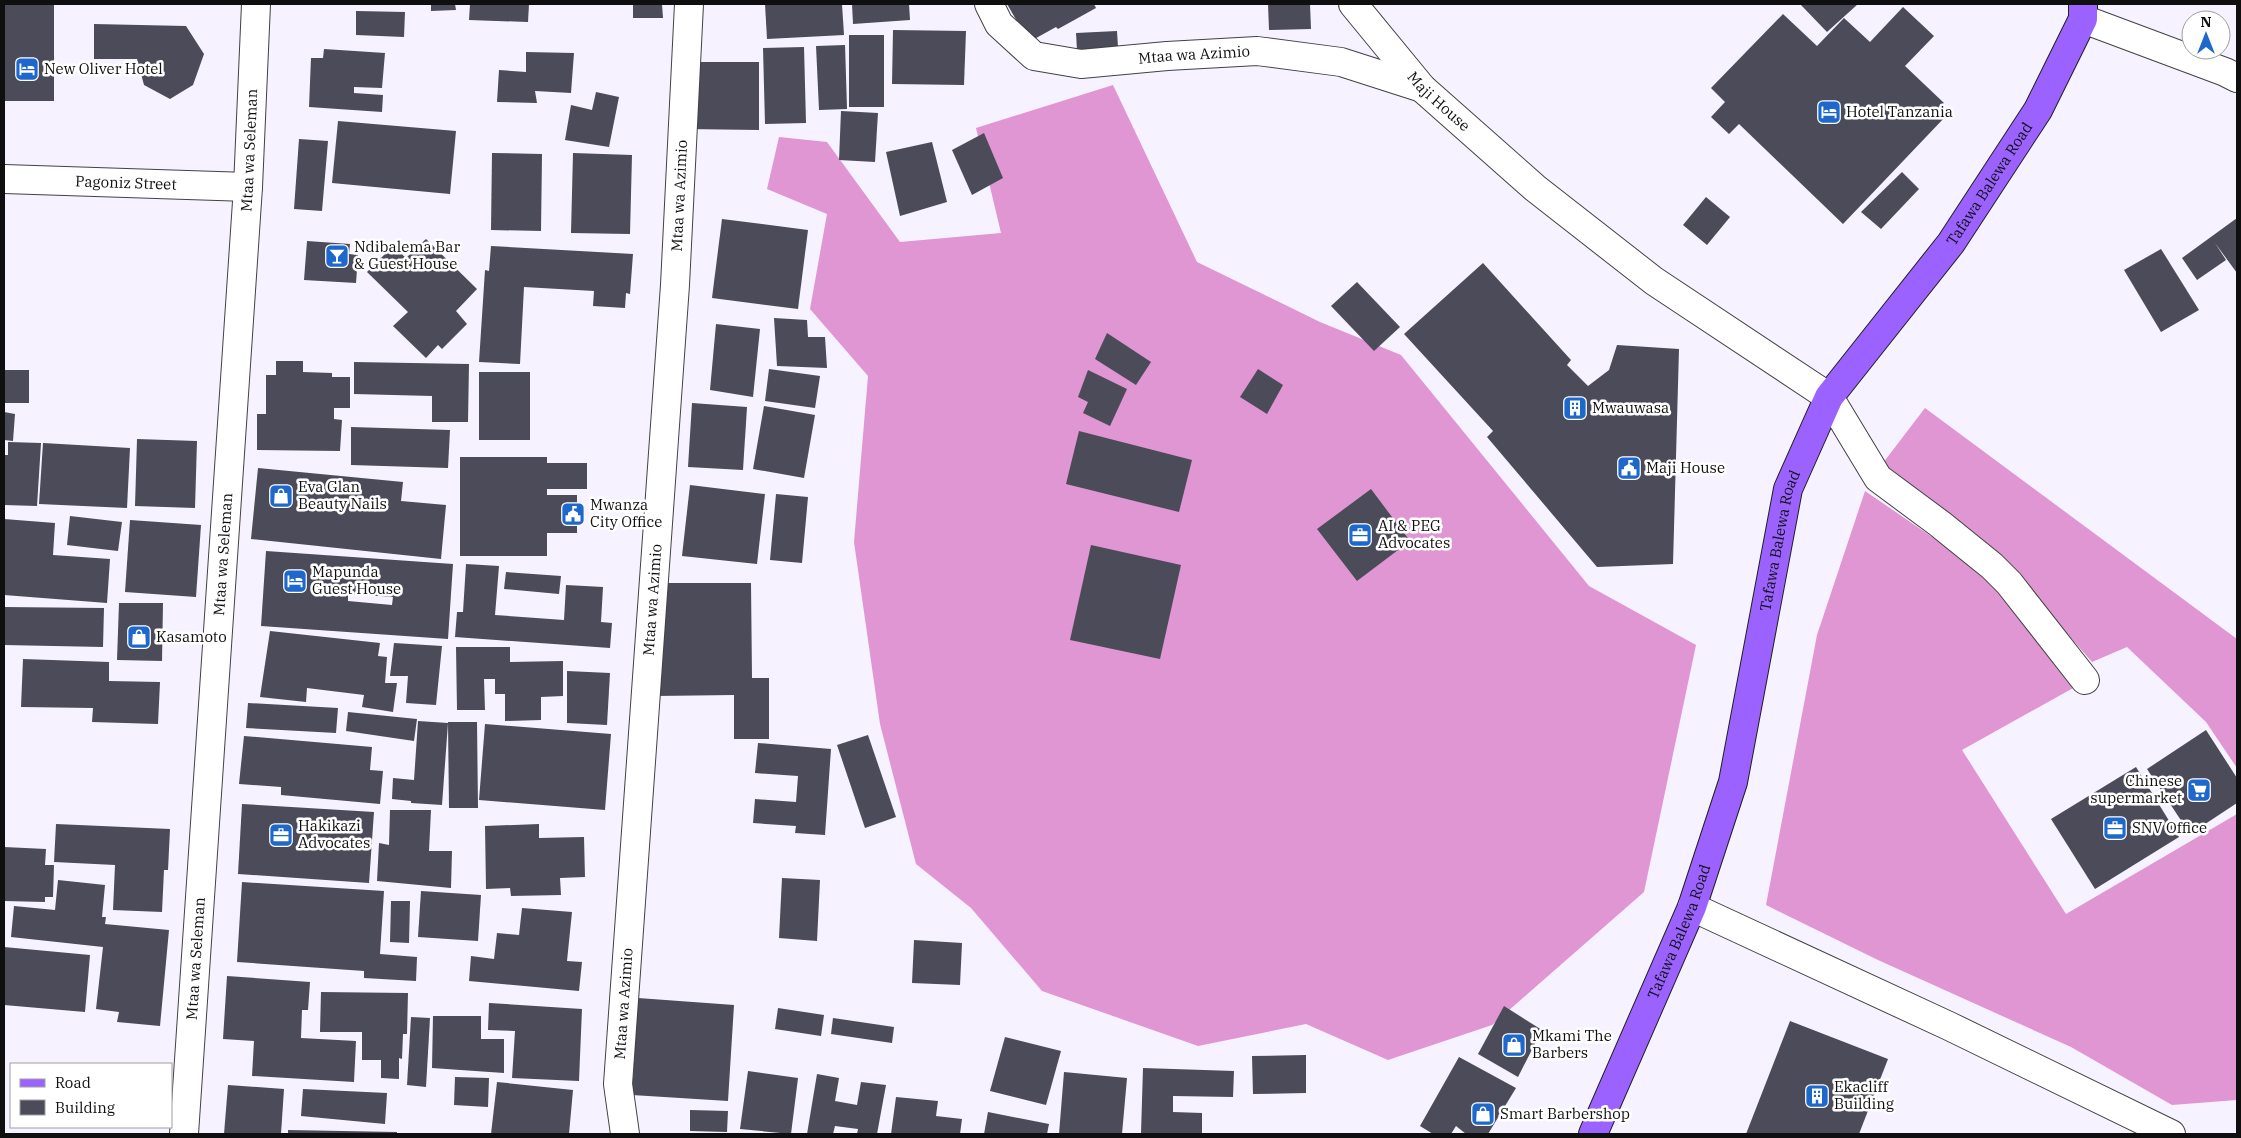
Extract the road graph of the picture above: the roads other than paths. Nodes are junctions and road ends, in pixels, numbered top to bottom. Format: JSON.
{"nodes":[{"id":1,"x":256,"y":4,"type":"edge"},
{"id":2,"x":689,"y":4,"type":"edge"},
{"id":3,"x":989,"y":4,"type":"edge"},
{"id":4,"x":1353,"y":4,"type":"edge"},
{"id":5,"x":2083,"y":11,"type":"edge"},
{"id":6,"x":2237,"y":78,"type":"edge"},
{"id":7,"x":1422,"y":88,"type":"junction"},
{"id":8,"x":4,"y":179,"type":"edge"},
{"id":9,"x":248,"y":187,"type":"junction"},
{"id":10,"x":1829,"y":397,"type":"junction"},
{"id":11,"x":2085,"y":680,"type":"dead end"},
{"id":12,"x":1692,"y":907,"type":"junction"},
{"id":13,"x":184,"y":1134,"type":"edge"},
{"id":14,"x":625,"y":1134,"type":"edge"},
{"id":15,"x":1593,"y":1134,"type":"edge"},
{"id":16,"x":2171,"y":1134,"type":"edge"}],
"edges":[{"from":1,"to":9,"type":"street","name":"Mtaa wa Seleman"},
{"from":2,"to":14,"type":"street","name":"Mtaa wa Azimio"},
{"from":3,"to":7,"type":"street","name":"Mtaa wa Azimio"},
{"from":4,"to":7,"type":"street","name":"Maji House"},
{"from":5,"to":6,"type":"street"},
{"from":5,"to":10,"type":"main road","name":"Tafawa Balewa Road"},
{"from":7,"to":10,"type":"street","name":"Maji House"},
{"from":8,"to":9,"type":"street","name":"Pagoniz Street"},
{"from":9,"to":13,"type":"street","name":"Mtaa wa Seleman"},
{"from":10,"to":11,"type":"street"},
{"from":10,"to":12,"type":"main road","name":"Tafawa Balewa Road"},
{"from":12,"to":15,"type":"main road","name":"Tafawa Balewa Road"},
{"from":12,"to":16,"type":"street"}]}
